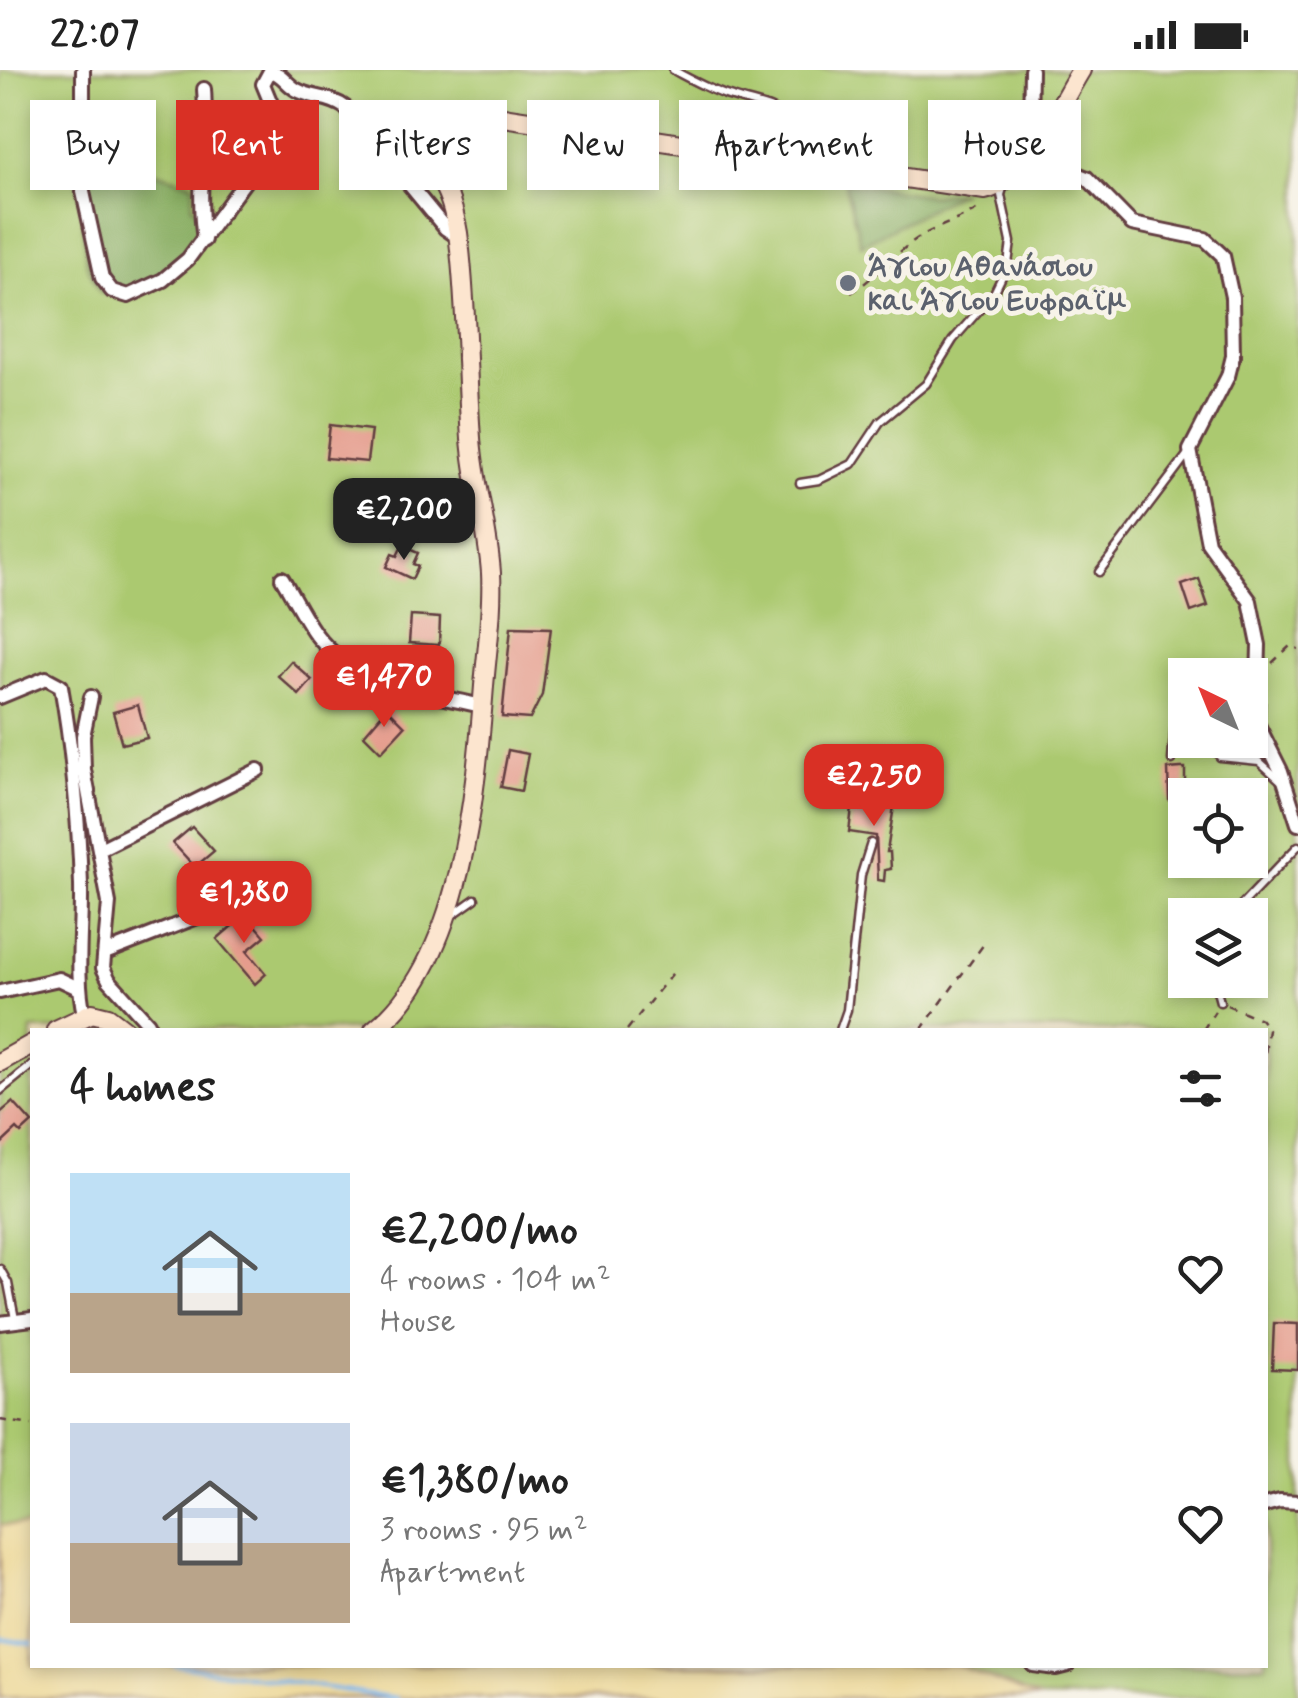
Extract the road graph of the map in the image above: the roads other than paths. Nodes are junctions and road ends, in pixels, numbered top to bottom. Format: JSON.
{"nodes":[{"id":1,"x":83,"y":70,"type":"edge"},
{"id":2,"x":673,"y":70,"type":"edge"},
{"id":3,"x":1031,"y":70,"type":"edge"},
{"id":4,"x":1081,"y":70,"type":"edge"},
{"id":5,"x":204,"y":89,"type":"dead end"},
{"id":6,"x":745,"y":100,"type":"edge"},
{"id":7,"x":1030,"y":100,"type":"edge"},
{"id":8,"x":1062,"y":100,"type":"edge"},
{"id":9,"x":679,"y":143,"type":"edge"},
{"id":10,"x":1081,"y":178,"type":"edge"},
{"id":11,"x":1013,"y":190,"type":"edge"},
{"id":12,"x":458,"y":237,"type":"junction"},
{"id":13,"x":204,"y":240,"type":"junction"},
{"id":14,"x":1190,"y":450,"type":"junction"},
{"id":15,"x":800,"y":484,"type":"dead end"},
{"id":16,"x":1100,"y":572,"type":"dead end"},
{"id":17,"x":282,"y":578,"type":"dead end"},
{"id":18,"x":0,"y":696,"type":"edge"},
{"id":19,"x":90,"y":698,"type":"dead end"},
{"id":20,"x":482,"y":706,"type":"junction"},
{"id":21,"x":1230,"y":758,"type":"edge"},
{"id":22,"x":258,"y":770,"type":"dead end"},
{"id":23,"x":1286,"y":786,"type":"junction"},
{"id":24,"x":1298,"y":824,"type":"edge"},
{"id":25,"x":871,"y":842,"type":"dead end"},
{"id":26,"x":1298,"y":846,"type":"edge"},
{"id":27,"x":100,"y":850,"type":"junction"},
{"id":28,"x":1248,"y":898,"type":"edge"},
{"id":29,"x":474,"y":899,"type":"dead end"},
{"id":30,"x":234,"y":904,"type":"dead end"},
{"id":31,"x":442,"y":922,"type":"junction"},
{"id":32,"x":104,"y":953,"type":"junction"},
{"id":33,"x":78,"y":988,"type":"junction"},
{"id":34,"x":0,"y":992,"type":"edge"},
{"id":35,"x":1219,"y":998,"type":"edge"},
{"id":36,"x":1220,"y":1002,"type":"road end"},
{"id":37,"x":84,"y":1014,"type":"junction"},
{"id":38,"x":60,"y":1028,"type":"edge"},
{"id":39,"x":122,"y":1028,"type":"edge"},
{"id":40,"x":148,"y":1028,"type":"edge"},
{"id":41,"x":376,"y":1028,"type":"edge"},
{"id":42,"x":841,"y":1028,"type":"edge"},
{"id":43,"x":30,"y":1045,"type":"edge"},
{"id":44,"x":0,"y":1062,"type":"edge"},
{"id":45,"x":30,"y":1067,"type":"edge"},
{"id":46,"x":0,"y":1090,"type":"edge"},
{"id":47,"x":0,"y":1269,"type":"edge"},
{"id":48,"x":30,"y":1319,"type":"edge"},
{"id":49,"x":16,"y":1320,"type":"junction"},
{"id":50,"x":0,"y":1323,"type":"edge"},
{"id":51,"x":1298,"y":1502,"type":"edge"},
{"id":52,"x":1268,"y":1504,"type":"edge"}],
"edges":[{"from":1,"to":13,"type":"street"},
{"from":2,"to":6,"type":"lane"},
{"from":3,"to":7,"type":"street"},
{"from":4,"to":8,"type":"main road"},
{"from":5,"to":13,"type":"street"},
{"from":9,"to":12,"type":"main road"},
{"from":10,"to":14,"type":"street"},
{"from":11,"to":15,"type":"lane"},
{"from":12,"to":13,"type":"street"},
{"from":12,"to":20,"type":"main road"},
{"from":14,"to":16,"type":"lane"},
{"from":14,"to":23,"type":"street"},
{"from":17,"to":20,"type":"street"},
{"from":18,"to":33,"type":"street"},
{"from":19,"to":27,"type":"street"},
{"from":20,"to":31,"type":"main road"},
{"from":21,"to":23,"type":"lane"},
{"from":22,"to":27,"type":"street"},
{"from":23,"to":24,"type":"street"},
{"from":25,"to":42,"type":"lane"},
{"from":26,"to":28,"type":"lane"},
{"from":27,"to":32,"type":"street"},
{"from":29,"to":31,"type":"lane"},
{"from":30,"to":32,"type":"street"},
{"from":31,"to":41,"type":"main road"},
{"from":32,"to":40,"type":"street"},
{"from":33,"to":34,"type":"street"},
{"from":33,"to":37,"type":"street"},
{"from":35,"to":36,"type":"lane"},
{"from":37,"to":38,"type":"main road"},
{"from":37,"to":39,"type":"main road"},
{"from":43,"to":44,"type":"main road"},
{"from":45,"to":46,"type":"lane"},
{"from":47,"to":49,"type":"lane"},
{"from":48,"to":49,"type":"street"},
{"from":49,"to":50,"type":"street"},
{"from":51,"to":52,"type":"street"}]}
